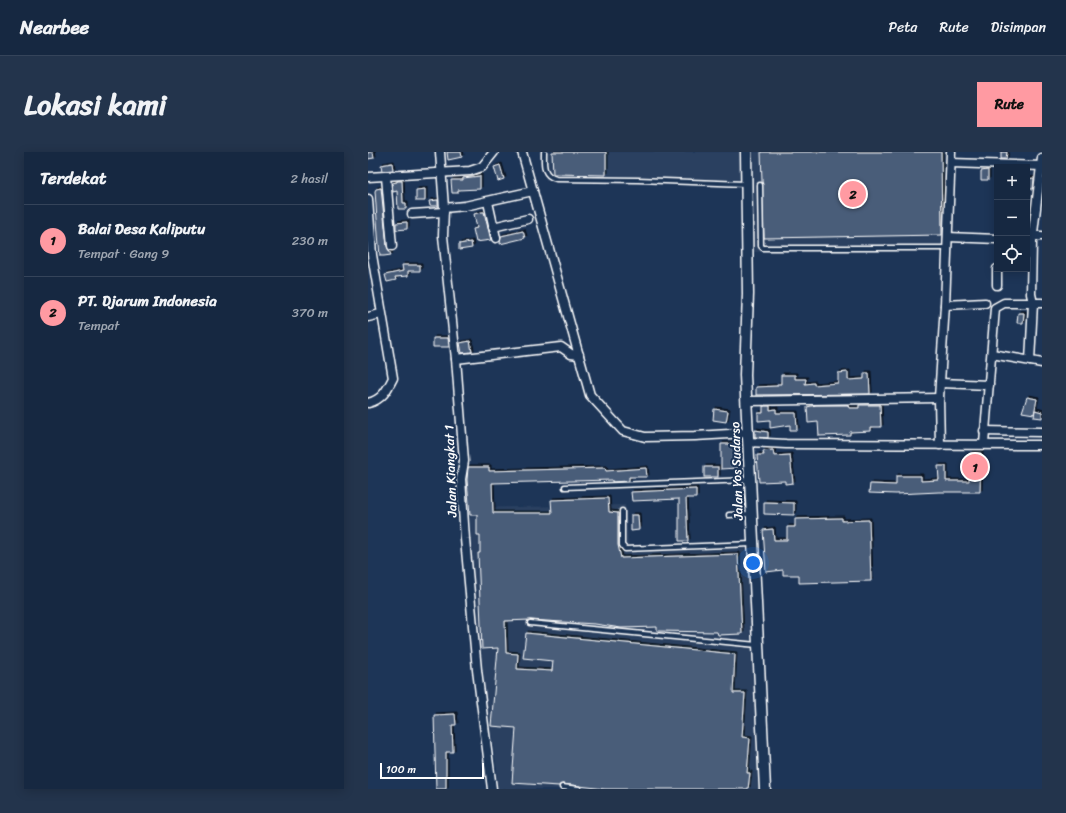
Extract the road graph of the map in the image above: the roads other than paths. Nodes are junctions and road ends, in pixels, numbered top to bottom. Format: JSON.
{"nodes":[{"id":1,"x":440,"y":152,"type":"edge"},
{"id":2,"x":494,"y":152,"type":"edge"},
{"id":3,"x":522,"y":152,"type":"edge"},
{"id":4,"x":544,"y":152,"type":"edge"},
{"id":5,"x":746,"y":152,"type":"edge"},
{"id":6,"x":951,"y":152,"type":"edge"},
{"id":7,"x":951,"y":163,"type":"junction"},
{"id":8,"x":1042,"y":163,"type":"edge"},
{"id":9,"x":442,"y":171,"type":"junction"},
{"id":10,"x":368,"y":177,"type":"edge"},
{"id":11,"x":386,"y":177,"type":"junction"},
{"id":12,"x":747,"y":184,"type":"junction"},
{"id":13,"x":760,"y":185,"type":"dead end"},
{"id":14,"x":533,"y":191,"type":"junction"},
{"id":15,"x":368,"y":199,"type":"edge"},
{"id":16,"x":488,"y":202,"type":"junction"},
{"id":17,"x":444,"y":210,"type":"junction"},
{"id":18,"x":412,"y":214,"type":"dead end"},
{"id":19,"x":528,"y":219,"type":"dead end"},
{"id":20,"x":494,"y":227,"type":"junction"},
{"id":21,"x":1042,"y":236,"type":"edge"},
{"id":22,"x":948,"y":237,"type":"junction"},
{"id":23,"x":496,"y":238,"type":"dead end"},
{"id":24,"x":994,"y":239,"type":"edge"},
{"id":25,"x":1031,"y":239,"type":"edge"},
{"id":26,"x":392,"y":246,"type":"dead end"},
{"id":27,"x":947,"y":248,"type":"junction"},
{"id":28,"x":370,"y":256,"type":"edge"},
{"id":29,"x":997,"y":272,"type":"edge"},
{"id":30,"x":997,"y":285,"type":"dead end"},
{"id":31,"x":985,"y":303,"type":"dead end"},
{"id":32,"x":1042,"y":303,"type":"edge"},
{"id":33,"x":1033,"y":304,"type":"junction"},
{"id":34,"x":946,"y":305,"type":"junction"},
{"id":35,"x":381,"y":314,"type":"junction"},
{"id":36,"x":368,"y":317,"type":"edge"},
{"id":37,"x":992,"y":354,"type":"junction"},
{"id":38,"x":579,"y":355,"type":"junction"},
{"id":39,"x":456,"y":359,"type":"junction"},
{"id":40,"x":1030,"y":361,"type":"junction"},
{"id":41,"x":1042,"y":363,"type":"edge"},
{"id":42,"x":941,"y":383,"type":"junction"},
{"id":43,"x":989,"y":385,"type":"junction"},
{"id":44,"x":939,"y":398,"type":"junction"},
{"id":45,"x":746,"y":400,"type":"junction"},
{"id":46,"x":368,"y":403,"type":"edge"},
{"id":47,"x":984,"y":431,"type":"junction"},
{"id":48,"x":1042,"y":432,"type":"edge"},
{"id":49,"x":748,"y":438,"type":"junction"},
{"id":50,"x":984,"y":444,"type":"junction"},
{"id":51,"x":940,"y":445,"type":"junction"},
{"id":52,"x":1042,"y":445,"type":"edge"},
{"id":53,"x":750,"y":480,"type":"junction"},
{"id":54,"x":565,"y":487,"type":"dead end"},
{"id":55,"x":622,"y":511,"type":"dead end"},
{"id":56,"x":751,"y":514,"type":"junction"},
{"id":57,"x":729,"y":515,"type":"dead end"},
{"id":58,"x":752,"y":544,"type":"junction"},
{"id":59,"x":530,"y":624,"type":"dead end"},
{"id":60,"x":758,"y":646,"type":"junction"},
{"id":61,"x":562,"y":787,"type":"dead end"},
{"id":62,"x":492,"y":789,"type":"edge"},
{"id":63,"x":579,"y":789,"type":"edge"},
{"id":64,"x":765,"y":789,"type":"edge"}],
"edges":[{"from":1,"to":9,"type":"street","name":"Jalan Kiangkat 1"},
{"from":2,"to":9,"type":"street"},
{"from":3,"to":14,"type":"street"},
{"from":4,"to":12,"type":"lane"},
{"from":5,"to":12,"type":"street","name":"Jalan Yos Sudarso"},
{"from":6,"to":7,"type":"street"},
{"from":7,"to":8,"type":"street"},
{"from":7,"to":22,"type":"street"},
{"from":8,"to":25,"type":"street"},
{"from":9,"to":11,"type":"street"},
{"from":9,"to":17,"type":"street","name":"Jalan Kiangkat 1"},
{"from":10,"to":11,"type":"street"},
{"from":11,"to":26,"type":"street"},
{"from":12,"to":45,"type":"street","name":"Jalan Yos Sudarso"},
{"from":13,"to":27,"type":"lane"},
{"from":14,"to":16,"type":"street"},
{"from":14,"to":38,"type":"street"},
{"from":15,"to":28,"type":"street"},
{"from":16,"to":17,"type":"street"},
{"from":16,"to":20,"type":"street"},
{"from":17,"to":18,"type":"street"},
{"from":17,"to":39,"type":"street","name":"Jalan Kiangkat 1"},
{"from":19,"to":20,"type":"street"},
{"from":20,"to":23,"type":"street"},
{"from":21,"to":25,"type":"street"},
{"from":22,"to":24,"type":"street"},
{"from":22,"to":27,"type":"street"},
{"from":25,"to":33,"type":"street"},
{"from":27,"to":34,"type":"street"},
{"from":28,"to":35,"type":"street"},
{"from":29,"to":30,"type":"street"},
{"from":31,"to":34,"type":"street"},
{"from":32,"to":33,"type":"street"},
{"from":33,"to":37,"type":"street"},
{"from":33,"to":40,"type":"street"},
{"from":34,"to":42,"type":"street"},
{"from":35,"to":36,"type":"street"},
{"from":35,"to":46,"type":"street"},
{"from":37,"to":40,"type":"street"},
{"from":37,"to":43,"type":"street"},
{"from":38,"to":39,"type":"street"},
{"from":38,"to":49,"type":"street"},
{"from":39,"to":62,"type":"street","name":"Jalan Kiangkat 1"},
{"from":40,"to":41,"type":"street"},
{"from":42,"to":43,"type":"street"},
{"from":42,"to":44,"type":"street"},
{"from":43,"to":47,"type":"street"},
{"from":44,"to":45,"type":"street"},
{"from":44,"to":51,"type":"street"},
{"from":45,"to":49,"type":"street","name":"Jalan Yos Sudarso"},
{"from":47,"to":48,"type":"street"},
{"from":47,"to":50,"type":"street"},
{"from":49,"to":51,"type":"street"},
{"from":49,"to":53,"type":"street","name":"Jalan Yos Sudarso"},
{"from":50,"to":51,"type":"street"},
{"from":50,"to":52,"type":"street"},
{"from":53,"to":54,"type":"lane"},
{"from":53,"to":56,"type":"street","name":"Jalan Yos Sudarso"},
{"from":55,"to":58,"type":"lane"},
{"from":56,"to":57,"type":"lane"},
{"from":56,"to":58,"type":"street","name":"Jalan Yos Sudarso"},
{"from":58,"to":60,"type":"street","name":"Jalan Yos Sudarso"},
{"from":59,"to":60,"type":"lane"},
{"from":60,"to":64,"type":"street","name":"Jalan Yos Sudarso"},
{"from":61,"to":63,"type":"lane"}]}
